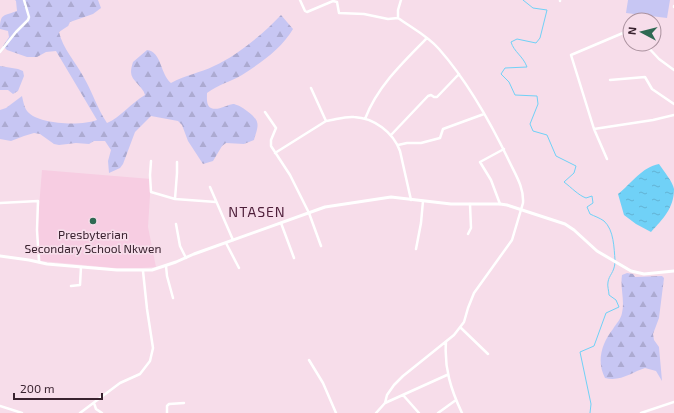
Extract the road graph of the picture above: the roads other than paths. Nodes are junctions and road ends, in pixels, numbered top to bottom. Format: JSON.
{"nodes":[{"id":1,"x":24,"y":0,"type":"edge"},
{"id":2,"x":300,"y":0,"type":"edge"},
{"id":3,"x":401,"y":0,"type":"edge"},
{"id":4,"x":398,"y":18,"type":"junction"},
{"id":5,"x":622,"y":33,"type":"edge"},
{"id":6,"x":427,"y":38,"type":"junction"},
{"id":7,"x":0,"y":52,"type":"edge"},
{"id":8,"x":652,"y":52,"type":"edge"},
{"id":9,"x":674,"y":70,"type":"edge"},
{"id":10,"x":458,"y":74,"type":"junction"},
{"id":11,"x":610,"y":80,"type":"dead end"},
{"id":12,"x":311,"y":88,"type":"dead end"},
{"id":13,"x":674,"y":104,"type":"edge"},
{"id":14,"x":265,"y":112,"type":"dead end"},
{"id":15,"x":485,"y":114,"type":"junction"},
{"id":16,"x":674,"y":115,"type":"edge"},
{"id":17,"x":364,"y":119,"type":"junction"},
{"id":18,"x":326,"y":122,"type":"junction"},
{"id":19,"x":594,"y":129,"type":"junction"},
{"id":20,"x":391,"y":135,"type":"junction"},
{"id":21,"x":398,"y":145,"type":"junction"},
{"id":22,"x":504,"y":149,"type":"junction"},
{"id":23,"x":275,"y":154,"type":"junction"},
{"id":24,"x":607,"y":159,"type":"dead end"},
{"id":25,"x":151,"y":161,"type":"dead end"},
{"id":26,"x":177,"y":162,"type":"dead end"},
{"id":27,"x":210,"y":187,"type":"dead end"},
{"id":28,"x":175,"y":199,"type":"junction"},
{"id":29,"x":411,"y":200,"type":"junction"},
{"id":30,"x":423,"y":201,"type":"junction"},
{"id":31,"x":216,"y":202,"type":"junction"},
{"id":32,"x":0,"y":203,"type":"edge"},
{"id":33,"x":470,"y":204,"type":"junction"},
{"id":34,"x":500,"y":204,"type":"junction"},
{"id":35,"x":522,"y":209,"type":"junction"},
{"id":36,"x":309,"y":212,"type":"junction"},
{"id":37,"x":281,"y":223,"type":"junction"},
{"id":38,"x":176,"y":224,"type":"dead end"},
{"id":39,"x":468,"y":234,"type":"dead end"},
{"id":40,"x":233,"y":240,"type":"junction"},
{"id":41,"x":226,"y":243,"type":"junction"},
{"id":42,"x":321,"y":246,"type":"dead end"},
{"id":43,"x":416,"y":248,"type":"dead end"},
{"id":44,"x":0,"y":256,"type":"edge"},
{"id":45,"x":186,"y":258,"type":"junction"},
{"id":46,"x":294,"y":258,"type":"dead end"},
{"id":47,"x":39,"y":263,"type":"junction"},
{"id":48,"x":81,"y":266,"type":"junction"},
{"id":49,"x":166,"y":266,"type":"junction"},
{"id":50,"x":239,"y":268,"type":"dead end"},
{"id":51,"x":143,"y":271,"type":"junction"},
{"id":52,"x":674,"y":271,"type":"edge"},
{"id":53,"x":71,"y":286,"type":"dead end"},
{"id":54,"x":173,"y":298,"type":"dead end"},
{"id":55,"x":461,"y":328,"type":"junction"},
{"id":56,"x":446,"y":342,"type":"junction"},
{"id":57,"x":488,"y":354,"type":"dead end"},
{"id":58,"x":309,"y":360,"type":"dead end"},
{"id":59,"x":448,"y":375,"type":"junction"},
{"id":60,"x":403,"y":395,"type":"junction"},
{"id":61,"x":456,"y":400,"type":"junction"},
{"id":62,"x":674,"y":402,"type":"edge"},
{"id":63,"x":94,"y":403,"type":"junction"},
{"id":64,"x":184,"y":403,"type":"dead end"},
{"id":65,"x":385,"y":403,"type":"junction"},
{"id":66,"x":0,"y":406,"type":"edge"},
{"id":67,"x":653,"y":411,"type":"edge"},
{"id":68,"x":22,"y":413,"type":"edge"},
{"id":69,"x":80,"y":413,"type":"edge"},
{"id":70,"x":102,"y":413,"type":"edge"},
{"id":71,"x":167,"y":413,"type":"edge"},
{"id":72,"x":336,"y":413,"type":"edge"},
{"id":73,"x":376,"y":413,"type":"edge"},
{"id":74,"x":419,"y":413,"type":"edge"},
{"id":75,"x":438,"y":413,"type":"edge"},
{"id":76,"x":462,"y":413,"type":"edge"},
{"id":77,"x":641,"y":413,"type":"edge"}],
"edges":[{"from":1,"to":7,"type":"street"},
{"from":2,"to":4,"type":"street"},
{"from":3,"to":4,"type":"street"},
{"from":4,"to":6,"type":"street"},
{"from":5,"to":19,"type":"street"},
{"from":6,"to":10,"type":"street"},
{"from":6,"to":17,"type":"street"},
{"from":8,"to":9,"type":"street"},
{"from":10,"to":15,"type":"street"},
{"from":10,"to":20,"type":"street"},
{"from":11,"to":13,"type":"street"},
{"from":12,"to":18,"type":"street"},
{"from":14,"to":23,"type":"street"},
{"from":15,"to":21,"type":"street"},
{"from":15,"to":22,"type":"street"},
{"from":16,"to":19,"type":"street"},
{"from":17,"to":18,"type":"street"},
{"from":17,"to":20,"type":"street"},
{"from":18,"to":23,"type":"street"},
{"from":19,"to":24,"type":"street"},
{"from":20,"to":21,"type":"street"},
{"from":21,"to":29,"type":"street"},
{"from":22,"to":34,"type":"street"},
{"from":22,"to":35,"type":"street"},
{"from":23,"to":36,"type":"street"},
{"from":25,"to":28,"type":"street"},
{"from":26,"to":28,"type":"street"},
{"from":27,"to":31,"type":"street"},
{"from":28,"to":31,"type":"street"},
{"from":29,"to":30,"type":"street"},
{"from":29,"to":36,"type":"street"},
{"from":30,"to":33,"type":"street"},
{"from":30,"to":43,"type":"street"},
{"from":31,"to":40,"type":"street"},
{"from":32,"to":47,"type":"street"},
{"from":33,"to":34,"type":"street"},
{"from":33,"to":39,"type":"street"},
{"from":34,"to":35,"type":"street"},
{"from":35,"to":52,"type":"street"},
{"from":35,"to":55,"type":"street"},
{"from":36,"to":37,"type":"street"},
{"from":36,"to":42,"type":"street"},
{"from":37,"to":40,"type":"street"},
{"from":37,"to":46,"type":"street"},
{"from":38,"to":45,"type":"street"},
{"from":40,"to":41,"type":"street"},
{"from":41,"to":45,"type":"street"},
{"from":41,"to":50,"type":"street"},
{"from":44,"to":47,"type":"street"},
{"from":45,"to":49,"type":"street"},
{"from":47,"to":48,"type":"street"},
{"from":48,"to":51,"type":"street"},
{"from":48,"to":53,"type":"street"},
{"from":49,"to":51,"type":"street"},
{"from":49,"to":54,"type":"street"},
{"from":51,"to":63,"type":"street"},
{"from":55,"to":56,"type":"street"},
{"from":55,"to":57,"type":"street"},
{"from":56,"to":59,"type":"street"},
{"from":56,"to":65,"type":"street"},
{"from":58,"to":72,"type":"street"},
{"from":59,"to":60,"type":"street"},
{"from":59,"to":61,"type":"street"},
{"from":60,"to":65,"type":"street"},
{"from":60,"to":74,"type":"street"},
{"from":61,"to":75,"type":"street"},
{"from":61,"to":76,"type":"street"},
{"from":62,"to":67,"type":"street"},
{"from":63,"to":69,"type":"street"},
{"from":63,"to":70,"type":"street"},
{"from":64,"to":71,"type":"street"},
{"from":65,"to":73,"type":"street"},
{"from":66,"to":68,"type":"street"},
{"from":67,"to":77,"type":"street"}]}
